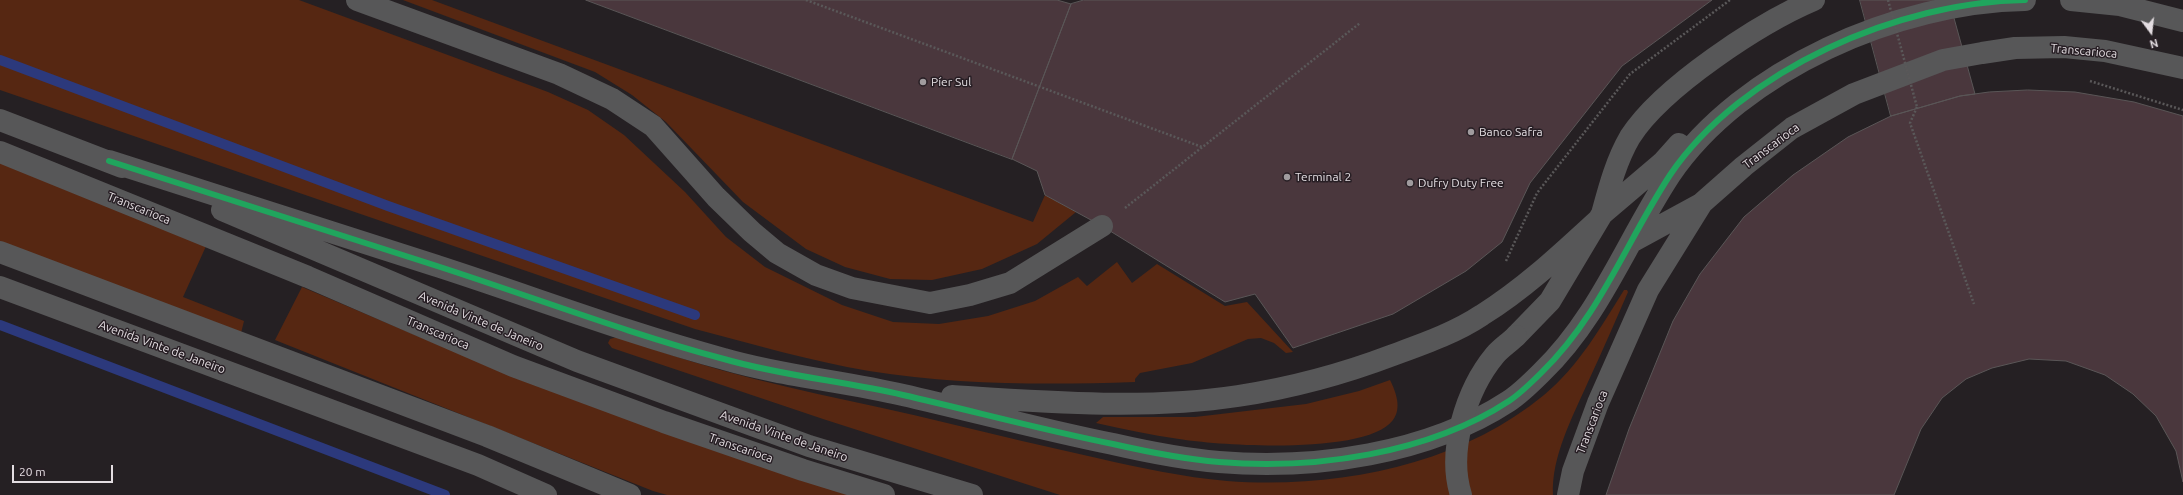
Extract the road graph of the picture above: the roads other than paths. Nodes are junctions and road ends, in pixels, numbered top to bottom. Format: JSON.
{"nodes":[{"id":1,"x":357,"y":0,"type":"edge"},
{"id":2,"x":1814,"y":0,"type":"edge"},
{"id":3,"x":1960,"y":0,"type":"edge"},
{"id":4,"x":2024,"y":0,"type":"edge"},
{"id":5,"x":2071,"y":0,"type":"edge"},
{"id":6,"x":2132,"y":0,"type":"edge"},
{"id":7,"x":1890,"y":7,"type":"edge"},
{"id":8,"x":2183,"y":13,"type":"edge"},
{"id":9,"x":2183,"y":21,"type":"edge"},
{"id":10,"x":2183,"y":68,"type":"edge"},
{"id":11,"x":0,"y":120,"type":"edge"},
{"id":12,"x":0,"y":152,"type":"edge"},
{"id":13,"x":110,"y":161,"type":"junction"},
{"id":14,"x":1702,"y":203,"type":"junction"},
{"id":15,"x":1600,"y":217,"type":"junction"},
{"id":16,"x":1102,"y":226,"type":"road end"},
{"id":17,"x":1633,"y":241,"type":"junction"},
{"id":18,"x":0,"y":252,"type":"edge"},
{"id":19,"x":0,"y":287,"type":"edge"},
{"id":20,"x":895,"y":393,"type":"junction"},
{"id":21,"x":546,"y":495,"type":"edge"},
{"id":22,"x":630,"y":495,"type":"edge"},
{"id":23,"x":884,"y":495,"type":"edge"},
{"id":24,"x":972,"y":495,"type":"edge"},
{"id":25,"x":1461,"y":495,"type":"edge"},
{"id":26,"x":1568,"y":495,"type":"edge"}],
"edges":[{"from":1,"to":16,"type":"street"},
{"from":2,"to":15,"type":"street"},
{"from":3,"to":7,"type":"street"},
{"from":4,"to":17,"type":"street"},
{"from":5,"to":9,"type":"street"},
{"from":6,"to":8,"type":"street"},
{"from":7,"to":15,"type":"street"},
{"from":10,"to":14,"type":"street","name":"Transcarioca"},
{"from":11,"to":13,"type":"street","name":"Avenida Vinte de Janeiro"},
{"from":12,"to":23,"type":"street","name":"Transcarioca"},
{"from":13,"to":20,"type":"street"},
{"from":13,"to":24,"type":"street","name":"Avenida Vinte de Janeiro"},
{"from":14,"to":17,"type":"street"},
{"from":14,"to":26,"type":"street","name":"Transcarioca"},
{"from":15,"to":20,"type":"street"},
{"from":15,"to":25,"type":"street","bridge":true},
{"from":17,"to":20,"type":"street"},
{"from":18,"to":22,"type":"street"},
{"from":19,"to":21,"type":"street","name":"Avenida Vinte de Janeiro"}]}
